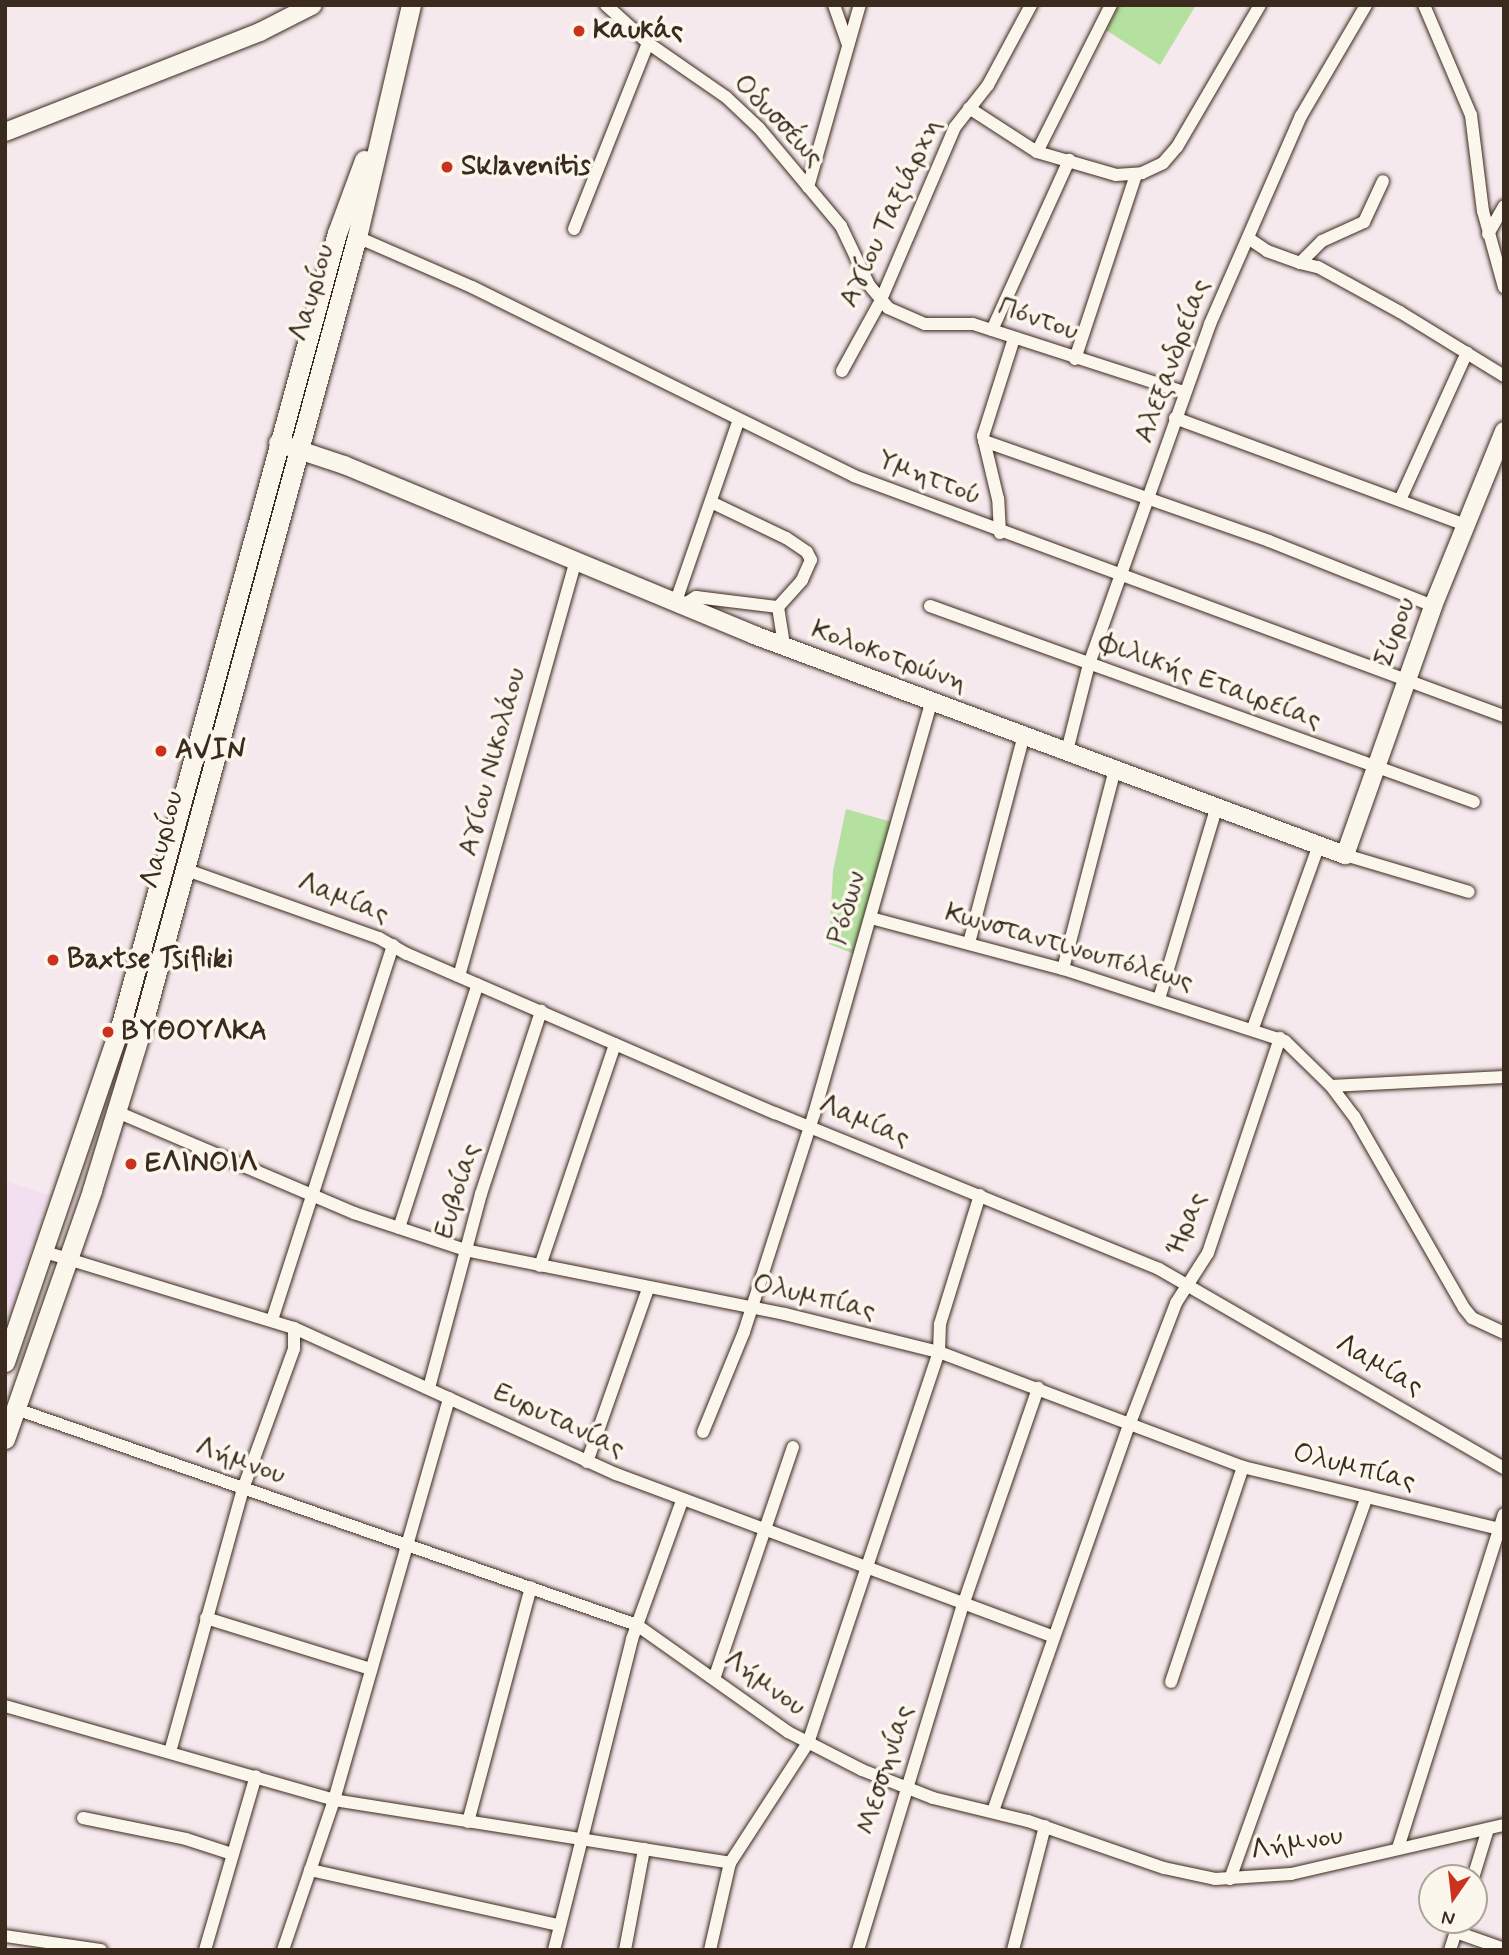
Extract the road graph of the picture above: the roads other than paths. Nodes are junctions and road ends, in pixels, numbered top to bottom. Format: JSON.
{"nodes":[{"id":1,"x":313,"y":5,"type":"edge"},
{"id":2,"x":411,"y":5,"type":"edge"},
{"id":3,"x":606,"y":5,"type":"edge"},
{"id":4,"x":834,"y":5,"type":"edge"},
{"id":5,"x":860,"y":5,"type":"edge"},
{"id":6,"x":1031,"y":5,"type":"edge"},
{"id":7,"x":1111,"y":5,"type":"edge"},
{"id":8,"x":1260,"y":5,"type":"edge"},
{"id":9,"x":1366,"y":5,"type":"edge"},
{"id":10,"x":1424,"y":5,"type":"edge"},
{"id":11,"x":648,"y":43,"type":"junction"},
{"id":12,"x":848,"y":45,"type":"junction"},
{"id":13,"x":391,"y":86,"type":"junction"},
{"id":14,"x":969,"y":108,"type":"junction"},
{"id":15,"x":5,"y":132,"type":"edge"},
{"id":16,"x":1037,"y":152,"type":"junction"},
{"id":17,"x":1069,"y":160,"type":"junction"},
{"id":18,"x":1136,"y":176,"type":"junction"},
{"id":19,"x":1383,"y":181,"type":"dead end"},
{"id":20,"x":808,"y":187,"type":"junction"},
{"id":21,"x":1504,"y":206,"type":"edge"},
{"id":22,"x":574,"y":229,"type":"dead end"},
{"id":23,"x":1488,"y":234,"type":"junction"},
{"id":24,"x":357,"y":237,"type":"junction"},
{"id":25,"x":1248,"y":238,"type":"junction"},
{"id":26,"x":1300,"y":263,"type":"junction"},
{"id":27,"x":1504,"y":287,"type":"edge"},
{"id":28,"x":880,"y":302,"type":"junction"},
{"id":29,"x":992,"y":330,"type":"junction"},
{"id":30,"x":1014,"y":338,"type":"junction"},
{"id":31,"x":1467,"y":352,"type":"junction"},
{"id":32,"x":1074,"y":359,"type":"junction"},
{"id":33,"x":842,"y":372,"type":"dead end"},
{"id":34,"x":1504,"y":376,"type":"edge"},
{"id":35,"x":1183,"y":392,"type":"junction"},
{"id":36,"x":1175,"y":418,"type":"junction"},
{"id":37,"x":738,"y":422,"type":"junction"},
{"id":38,"x":1504,"y":431,"type":"edge"},
{"id":39,"x":984,"y":441,"type":"junction"},
{"id":40,"x":278,"y":443,"type":"junction"},
{"id":41,"x":298,"y":449,"type":"junction"},
{"id":42,"x":1149,"y":500,"type":"junction"},
{"id":43,"x":1399,"y":500,"type":"junction"},
{"id":44,"x":711,"y":502,"type":"junction"},
{"id":45,"x":1463,"y":524,"type":"junction"},
{"id":46,"x":1000,"y":533,"type":"junction"},
{"id":47,"x":575,"y":562,"type":"junction"},
{"id":48,"x":1121,"y":575,"type":"junction"},
{"id":49,"x":677,"y":605,"type":"junction"},
{"id":50,"x":930,"y":606,"type":"dead end"},
{"id":51,"x":1433,"y":606,"type":"junction"},
{"id":52,"x":778,"y":607,"type":"junction"},
{"id":53,"x":784,"y":646,"type":"junction"},
{"id":54,"x":1089,"y":664,"type":"junction"},
{"id":55,"x":1406,"y":682,"type":"junction"},
{"id":56,"x":932,"y":701,"type":"junction"},
{"id":57,"x":1504,"y":716,"type":"edge"},
{"id":58,"x":1024,"y":735,"type":"junction"},
{"id":59,"x":1067,"y":751,"type":"junction"},
{"id":60,"x":1376,"y":768,"type":"junction"},
{"id":61,"x":1115,"y":770,"type":"junction"},
{"id":62,"x":1475,"y":802,"type":"dead end"},
{"id":63,"x":1217,"y":806,"type":"junction"},
{"id":64,"x":1319,"y":845,"type":"junction"},
{"id":65,"x":1345,"y":855,"type":"junction"},
{"id":66,"x":184,"y":869,"type":"junction"},
{"id":67,"x":1469,"y":892,"type":"dead end"},
{"id":68,"x":871,"y":918,"type":"junction"},
{"id":69,"x":969,"y":943,"type":"junction"},
{"id":70,"x":393,"y":945,"type":"junction"},
{"id":71,"x":1063,"y":970,"type":"junction"},
{"id":72,"x":460,"y":976,"type":"junction"},
{"id":73,"x":478,"y":984,"type":"junction"},
{"id":74,"x":1160,"y":999,"type":"junction"},
{"id":75,"x":541,"y":1011,"type":"junction"},
{"id":76,"x":1253,"y":1028,"type":"junction"},
{"id":77,"x":1280,"y":1038,"type":"junction"},
{"id":78,"x":615,"y":1044,"type":"junction"},
{"id":79,"x":1504,"y":1077,"type":"edge"},
{"id":80,"x":1332,"y":1086,"type":"junction"},
{"id":81,"x":115,"y":1111,"type":"junction"},
{"id":82,"x":809,"y":1127,"type":"junction"},
{"id":83,"x":310,"y":1195,"type":"junction"},
{"id":84,"x":980,"y":1195,"type":"junction"},
{"id":85,"x":399,"y":1228,"type":"junction"},
{"id":86,"x":466,"y":1250,"type":"junction"},
{"id":87,"x":45,"y":1252,"type":"junction"},
{"id":88,"x":68,"y":1261,"type":"junction"},
{"id":89,"x":540,"y":1266,"type":"junction"},
{"id":90,"x":1186,"y":1284,"type":"junction"},
{"id":91,"x":648,"y":1289,"type":"junction"},
{"id":92,"x":752,"y":1308,"type":"junction"},
{"id":93,"x":272,"y":1320,"type":"junction"},
{"id":94,"x":294,"y":1328,"type":"junction"},
{"id":95,"x":1504,"y":1333,"type":"edge"},
{"id":96,"x":939,"y":1352,"type":"junction"},
{"id":97,"x":5,"y":1362,"type":"edge"},
{"id":98,"x":429,"y":1388,"type":"junction"},
{"id":99,"x":1038,"y":1388,"type":"junction"},
{"id":100,"x":449,"y":1398,"type":"junction"},
{"id":101,"x":16,"y":1409,"type":"junction"},
{"id":102,"x":1130,"y":1423,"type":"junction"},
{"id":103,"x":703,"y":1432,"type":"dead end"},
{"id":104,"x":5,"y":1439,"type":"edge"},
{"id":105,"x":793,"y":1447,"type":"dead end"},
{"id":106,"x":587,"y":1462,"type":"junction"},
{"id":107,"x":1243,"y":1467,"type":"junction"},
{"id":108,"x":1504,"y":1468,"type":"edge"},
{"id":109,"x":243,"y":1489,"type":"junction"},
{"id":110,"x":1367,"y":1497,"type":"junction"},
{"id":111,"x":682,"y":1501,"type":"junction"},
{"id":112,"x":1504,"y":1514,"type":"edge"},
{"id":113,"x":1501,"y":1529,"type":"edge"},
{"id":114,"x":764,"y":1532,"type":"junction"},
{"id":115,"x":408,"y":1545,"type":"junction"},
{"id":116,"x":864,"y":1569,"type":"junction"},
{"id":117,"x":531,"y":1587,"type":"junction"},
{"id":118,"x":963,"y":1605,"type":"junction"},
{"id":119,"x":206,"y":1618,"type":"junction"},
{"id":120,"x":636,"y":1625,"type":"junction"},
{"id":121,"x":1054,"y":1637,"type":"junction"},
{"id":122,"x":371,"y":1669,"type":"junction"},
{"id":123,"x":714,"y":1679,"type":"junction"},
{"id":124,"x":1171,"y":1682,"type":"dead end"},
{"id":125,"x":5,"y":1706,"type":"edge"},
{"id":126,"x":807,"y":1743,"type":"junction"},
{"id":127,"x":170,"y":1752,"type":"junction"},
{"id":128,"x":256,"y":1776,"type":"junction"},
{"id":129,"x":905,"y":1789,"type":"junction"},
{"id":130,"x":334,"y":1800,"type":"junction"},
{"id":131,"x":993,"y":1811,"type":"junction"},
{"id":132,"x":83,"y":1818,"type":"dead end"},
{"id":133,"x":468,"y":1822,"type":"junction"},
{"id":134,"x":1504,"y":1825,"type":"edge"},
{"id":135,"x":1045,"y":1826,"type":"junction"},
{"id":136,"x":1489,"y":1829,"type":"junction"},
{"id":137,"x":581,"y":1839,"type":"junction"},
{"id":138,"x":1398,"y":1848,"type":"junction"},
{"id":139,"x":644,"y":1849,"type":"junction"},
{"id":140,"x":232,"y":1854,"type":"junction"},
{"id":141,"x":730,"y":1863,"type":"junction"},
{"id":142,"x":1478,"y":1864,"type":"edge"},
{"id":143,"x":310,"y":1870,"type":"junction"},
{"id":144,"x":1230,"y":1879,"type":"junction"},
{"id":145,"x":559,"y":1925,"type":"junction"},
{"id":146,"x":1474,"y":1934,"type":"edge"},
{"id":147,"x":5,"y":1936,"type":"edge"},
{"id":148,"x":1504,"y":1949,"type":"edge"},
{"id":149,"x":101,"y":1950,"type":"edge"},
{"id":150,"x":205,"y":1950,"type":"edge"},
{"id":151,"x":283,"y":1950,"type":"edge"},
{"id":152,"x":554,"y":1950,"type":"edge"},
{"id":153,"x":625,"y":1950,"type":"edge"},
{"id":154,"x":710,"y":1950,"type":"edge"},
{"id":155,"x":858,"y":1950,"type":"edge"},
{"id":156,"x":1013,"y":1950,"type":"edge"}],
"edges":[{"from":1,"to":15,"type":"street"},
{"from":2,"to":13,"type":"main road","name":"Λαυρίου"},
{"from":3,"to":11,"type":"street","name":"Οδυσσέως"},
{"from":4,"to":12,"type":"street"},
{"from":5,"to":12,"type":"street"},
{"from":6,"to":14,"type":"street","name":"Αγίου Ταξιάρχη"},
{"from":7,"to":16,"type":"street"},
{"from":8,"to":18,"type":"street"},
{"from":9,"to":25,"type":"street","name":"Αλεξανδρείας"},
{"from":10,"to":23,"type":"street"},
{"from":11,"to":20,"type":"street","name":"Οδυσσέως"},
{"from":11,"to":22,"type":"street"},
{"from":12,"to":20,"type":"street"},
{"from":13,"to":24,"type":"main road","name":"Λαυρίου"},
{"from":13,"to":40,"type":"main road","name":"Λαυρίου"},
{"from":14,"to":16,"type":"street"},
{"from":14,"to":28,"type":"street","name":"Αγίου Ταξιάρχη"},
{"from":16,"to":17,"type":"street"},
{"from":17,"to":18,"type":"street"},
{"from":17,"to":29,"type":"street"},
{"from":18,"to":32,"type":"street"},
{"from":19,"to":26,"type":"street"},
{"from":20,"to":28,"type":"street","name":"Οδυσσέως"},
{"from":21,"to":23,"type":"street"},
{"from":23,"to":27,"type":"street"},
{"from":24,"to":37,"type":"street","name":"Υμηττού"},
{"from":24,"to":41,"type":"main road","name":"Λαυρίου"},
{"from":25,"to":26,"type":"street"},
{"from":25,"to":35,"type":"street","name":"Αλεξανδρείας"},
{"from":26,"to":31,"type":"street"},
{"from":28,"to":29,"type":"street","name":"Πόντου"},
{"from":28,"to":33,"type":"street","name":"Αγίου Ταξιάρχη"},
{"from":29,"to":30,"type":"street","name":"Πόντου"},
{"from":30,"to":32,"type":"street","name":"Πόντου"},
{"from":30,"to":39,"type":"street"},
{"from":31,"to":34,"type":"street"},
{"from":31,"to":43,"type":"street"},
{"from":32,"to":35,"type":"street","name":"Πόντου"},
{"from":35,"to":36,"type":"street","name":"Αλεξανδρείας"},
{"from":36,"to":42,"type":"street","name":"Αλεξανδρείας"},
{"from":36,"to":43,"type":"street"},
{"from":37,"to":44,"type":"street"},
{"from":37,"to":46,"type":"street","name":"Υμηττού"},
{"from":38,"to":45,"type":"street","name":"Σύρου"},
{"from":39,"to":42,"type":"street"},
{"from":39,"to":46,"type":"street"},
{"from":40,"to":41,"type":"street","name":"Κολοκοτρώνη"},
{"from":40,"to":87,"type":"main road","name":"Λαυρίου"},
{"from":41,"to":47,"type":"street","name":"Κολοκοτρώνη"},
{"from":41,"to":66,"type":"main road","name":"Λαυρίου"},
{"from":42,"to":48,"type":"street","name":"Αλεξανδρείας"},
{"from":42,"to":51,"type":"street"},
{"from":43,"to":45,"type":"street"},
{"from":44,"to":49,"type":"street"},
{"from":44,"to":52,"type":"street"},
{"from":45,"to":51,"type":"street","name":"Σύρου"},
{"from":46,"to":48,"type":"street","name":"Υμηττού"},
{"from":47,"to":49,"type":"street","name":"Κολοκοτρώνη"},
{"from":47,"to":72,"type":"street","name":"Αγίου Νικολάου"},
{"from":48,"to":54,"type":"street","name":"Αλεξανδρείας"},
{"from":48,"to":55,"type":"street","name":"Υμηττού"},
{"from":49,"to":52,"type":"street"},
{"from":49,"to":53,"type":"street","name":"Κολοκοτρώνη"},
{"from":50,"to":54,"type":"street","name":"Φιλικής Εταιρείας"},
{"from":51,"to":55,"type":"street","name":"Σύρου"},
{"from":52,"to":53,"type":"street"},
{"from":53,"to":56,"type":"street","name":"Κολοκοτρώνη"},
{"from":54,"to":59,"type":"street","name":"Αλεξανδρείας"},
{"from":54,"to":60,"type":"street","name":"Φιλικής Εταιρείας"},
{"from":55,"to":57,"type":"street","name":"Υμηττού"},
{"from":55,"to":60,"type":"street","name":"Σύρου"},
{"from":56,"to":58,"type":"street","name":"Κολοκοτρώνη"},
{"from":56,"to":68,"type":"street","name":"Ρόδων"},
{"from":58,"to":59,"type":"street","name":"Κολοκοτρώνη"},
{"from":58,"to":69,"type":"street"},
{"from":59,"to":61,"type":"street","name":"Κολοκοτρώνη"},
{"from":60,"to":62,"type":"street","name":"Φιλικής Εταιρείας"},
{"from":60,"to":65,"type":"street","name":"Σύρου"},
{"from":61,"to":63,"type":"street","name":"Κολοκοτρώνη"},
{"from":61,"to":71,"type":"street"},
{"from":63,"to":64,"type":"street","name":"Κολοκοτρώνη"},
{"from":63,"to":74,"type":"street"},
{"from":64,"to":65,"type":"street","name":"Κολοκοτρώνη"},
{"from":64,"to":76,"type":"street"},
{"from":65,"to":67,"type":"street","name":"Κολοκοτρώνη"},
{"from":66,"to":70,"type":"street","name":"Λαμίας"},
{"from":66,"to":81,"type":"main road","name":"Λαυρίου"},
{"from":68,"to":69,"type":"street","name":"Κωνσταντινουπόλεως"},
{"from":68,"to":82,"type":"street","name":"Ρόδων"},
{"from":69,"to":71,"type":"street","name":"Κωνσταντινουπόλεως"},
{"from":70,"to":72,"type":"street","name":"Λαμίας"},
{"from":70,"to":83,"type":"street"},
{"from":71,"to":74,"type":"street","name":"Κωνσταντινουπόλεως"},
{"from":72,"to":73,"type":"street","name":"Λαμίας"},
{"from":73,"to":75,"type":"street","name":"Λαμίας"},
{"from":73,"to":85,"type":"street"},
{"from":74,"to":76,"type":"street","name":"Κωνσταντινουπόλεως"},
{"from":75,"to":78,"type":"street","name":"Λαμίας"},
{"from":75,"to":86,"type":"street","name":"Ευβοίας"},
{"from":76,"to":77,"type":"street","name":"Κωνσταντινουπόλεως"},
{"from":77,"to":80,"type":"street"},
{"from":77,"to":90,"type":"street","name":"Ήρας"},
{"from":78,"to":82,"type":"street","name":"Λαμίας"},
{"from":78,"to":89,"type":"street"},
{"from":79,"to":80,"type":"street"},
{"from":80,"to":95,"type":"street"},
{"from":81,"to":83,"type":"street","name":"Ολυμπίας"},
{"from":81,"to":88,"type":"main road","name":"Λαυρίου"},
{"from":82,"to":84,"type":"street","name":"Λαμίας"},
{"from":82,"to":92,"type":"street","name":"Ρόδων"},
{"from":83,"to":85,"type":"street","name":"Ολυμπίας"},
{"from":83,"to":93,"type":"street"},
{"from":84,"to":90,"type":"street","name":"Λαμίας"},
{"from":84,"to":96,"type":"street"},
{"from":85,"to":86,"type":"street","name":"Ολυμπίας"},
{"from":86,"to":89,"type":"street","name":"Ολυμπίας"},
{"from":86,"to":98,"type":"street","name":"Ευβοίας"},
{"from":87,"to":88,"type":"street","name":"Ευρυτανίας"},
{"from":87,"to":97,"type":"main road","name":"Λαυρίου"},
{"from":88,"to":93,"type":"street","name":"Ευρυτανίας"},
{"from":88,"to":101,"type":"main road","name":"Λαυρίου"},
{"from":89,"to":91,"type":"street","name":"Ολυμπίας"},
{"from":90,"to":102,"type":"street","name":"Ήρας"},
{"from":90,"to":108,"type":"street","name":"Λαμίας"},
{"from":91,"to":92,"type":"street","name":"Ολυμπίας"},
{"from":91,"to":106,"type":"street"},
{"from":92,"to":96,"type":"street","name":"Ολυμπίας"},
{"from":92,"to":103,"type":"street","name":"Ρόδων"},
{"from":93,"to":94,"type":"street","name":"Ευρυτανίας"},
{"from":94,"to":98,"type":"street","name":"Ευρυτανίας"},
{"from":94,"to":109,"type":"street"},
{"from":96,"to":99,"type":"street","name":"Ολυμπίας"},
{"from":96,"to":116,"type":"street"},
{"from":98,"to":100,"type":"street","name":"Ευρυτανίας"},
{"from":99,"to":102,"type":"street","name":"Ολυμπίας"},
{"from":99,"to":118,"type":"street","name":"Μεσσηνίας"},
{"from":100,"to":106,"type":"street","name":"Ευρυτανίας"},
{"from":100,"to":115,"type":"street"},
{"from":101,"to":104,"type":"main road","name":"Λαυρίου"},
{"from":101,"to":109,"type":"street","name":"Λήμνου"},
{"from":102,"to":107,"type":"street","name":"Ολυμπίας"},
{"from":102,"to":121,"type":"street","name":"Ήρας"},
{"from":105,"to":114,"type":"street"},
{"from":106,"to":111,"type":"street","name":"Ευρυτανίας"},
{"from":107,"to":110,"type":"street","name":"Ολυμπίας"},
{"from":107,"to":124,"type":"street"},
{"from":109,"to":115,"type":"street","name":"Λήμνου"},
{"from":109,"to":119,"type":"street"},
{"from":110,"to":113,"type":"street","name":"Ολυμπίας"},
{"from":110,"to":144,"type":"street"},
{"from":111,"to":114,"type":"street","name":"Ευρυτανίας"},
{"from":111,"to":120,"type":"street"},
{"from":112,"to":113,"type":"street"},
{"from":113,"to":138,"type":"street"},
{"from":114,"to":116,"type":"street","name":"Ευρυτανίας"},
{"from":114,"to":123,"type":"street"},
{"from":115,"to":117,"type":"street","name":"Λήμνου"},
{"from":115,"to":122,"type":"street"},
{"from":116,"to":118,"type":"street","name":"Ευρυτανίας"},
{"from":116,"to":126,"type":"street"},
{"from":117,"to":120,"type":"street","name":"Λήμνου"},
{"from":117,"to":133,"type":"street"},
{"from":118,"to":121,"type":"street","name":"Ευρυτανίας"},
{"from":118,"to":129,"type":"street","name":"Μεσσηνίας"},
{"from":119,"to":122,"type":"street"},
{"from":119,"to":127,"type":"street"},
{"from":120,"to":123,"type":"street","name":"Λήμνου"},
{"from":120,"to":137,"type":"street"},
{"from":121,"to":131,"type":"street","name":"Ήρας"},
{"from":122,"to":130,"type":"street"},
{"from":123,"to":126,"type":"street","name":"Λήμνου"},
{"from":125,"to":127,"type":"street"},
{"from":126,"to":129,"type":"street","name":"Λήμνου"},
{"from":126,"to":141,"type":"street"},
{"from":127,"to":128,"type":"street"},
{"from":128,"to":130,"type":"street"},
{"from":128,"to":140,"type":"street"},
{"from":129,"to":131,"type":"street","name":"Λήμνου"},
{"from":129,"to":155,"type":"street","name":"Μεσσηνίας"},
{"from":130,"to":133,"type":"street"},
{"from":130,"to":143,"type":"street"},
{"from":131,"to":135,"type":"street","name":"Λήμνου"},
{"from":132,"to":140,"type":"street"},
{"from":133,"to":137,"type":"street"},
{"from":134,"to":136,"type":"street","name":"Λήμνου"},
{"from":135,"to":144,"type":"street","name":"Λήμνου"},
{"from":135,"to":156,"type":"street"},
{"from":136,"to":138,"type":"street","name":"Λήμνου"},
{"from":136,"to":142,"type":"street"},
{"from":137,"to":139,"type":"street"},
{"from":137,"to":145,"type":"street"},
{"from":138,"to":144,"type":"street","name":"Λήμνου"},
{"from":139,"to":141,"type":"street"},
{"from":139,"to":153,"type":"street"},
{"from":140,"to":150,"type":"street"},
{"from":141,"to":154,"type":"street"},
{"from":143,"to":145,"type":"street"},
{"from":143,"to":151,"type":"street"},
{"from":145,"to":152,"type":"street"},
{"from":146,"to":148,"type":"street"},
{"from":147,"to":149,"type":"street"}]}
